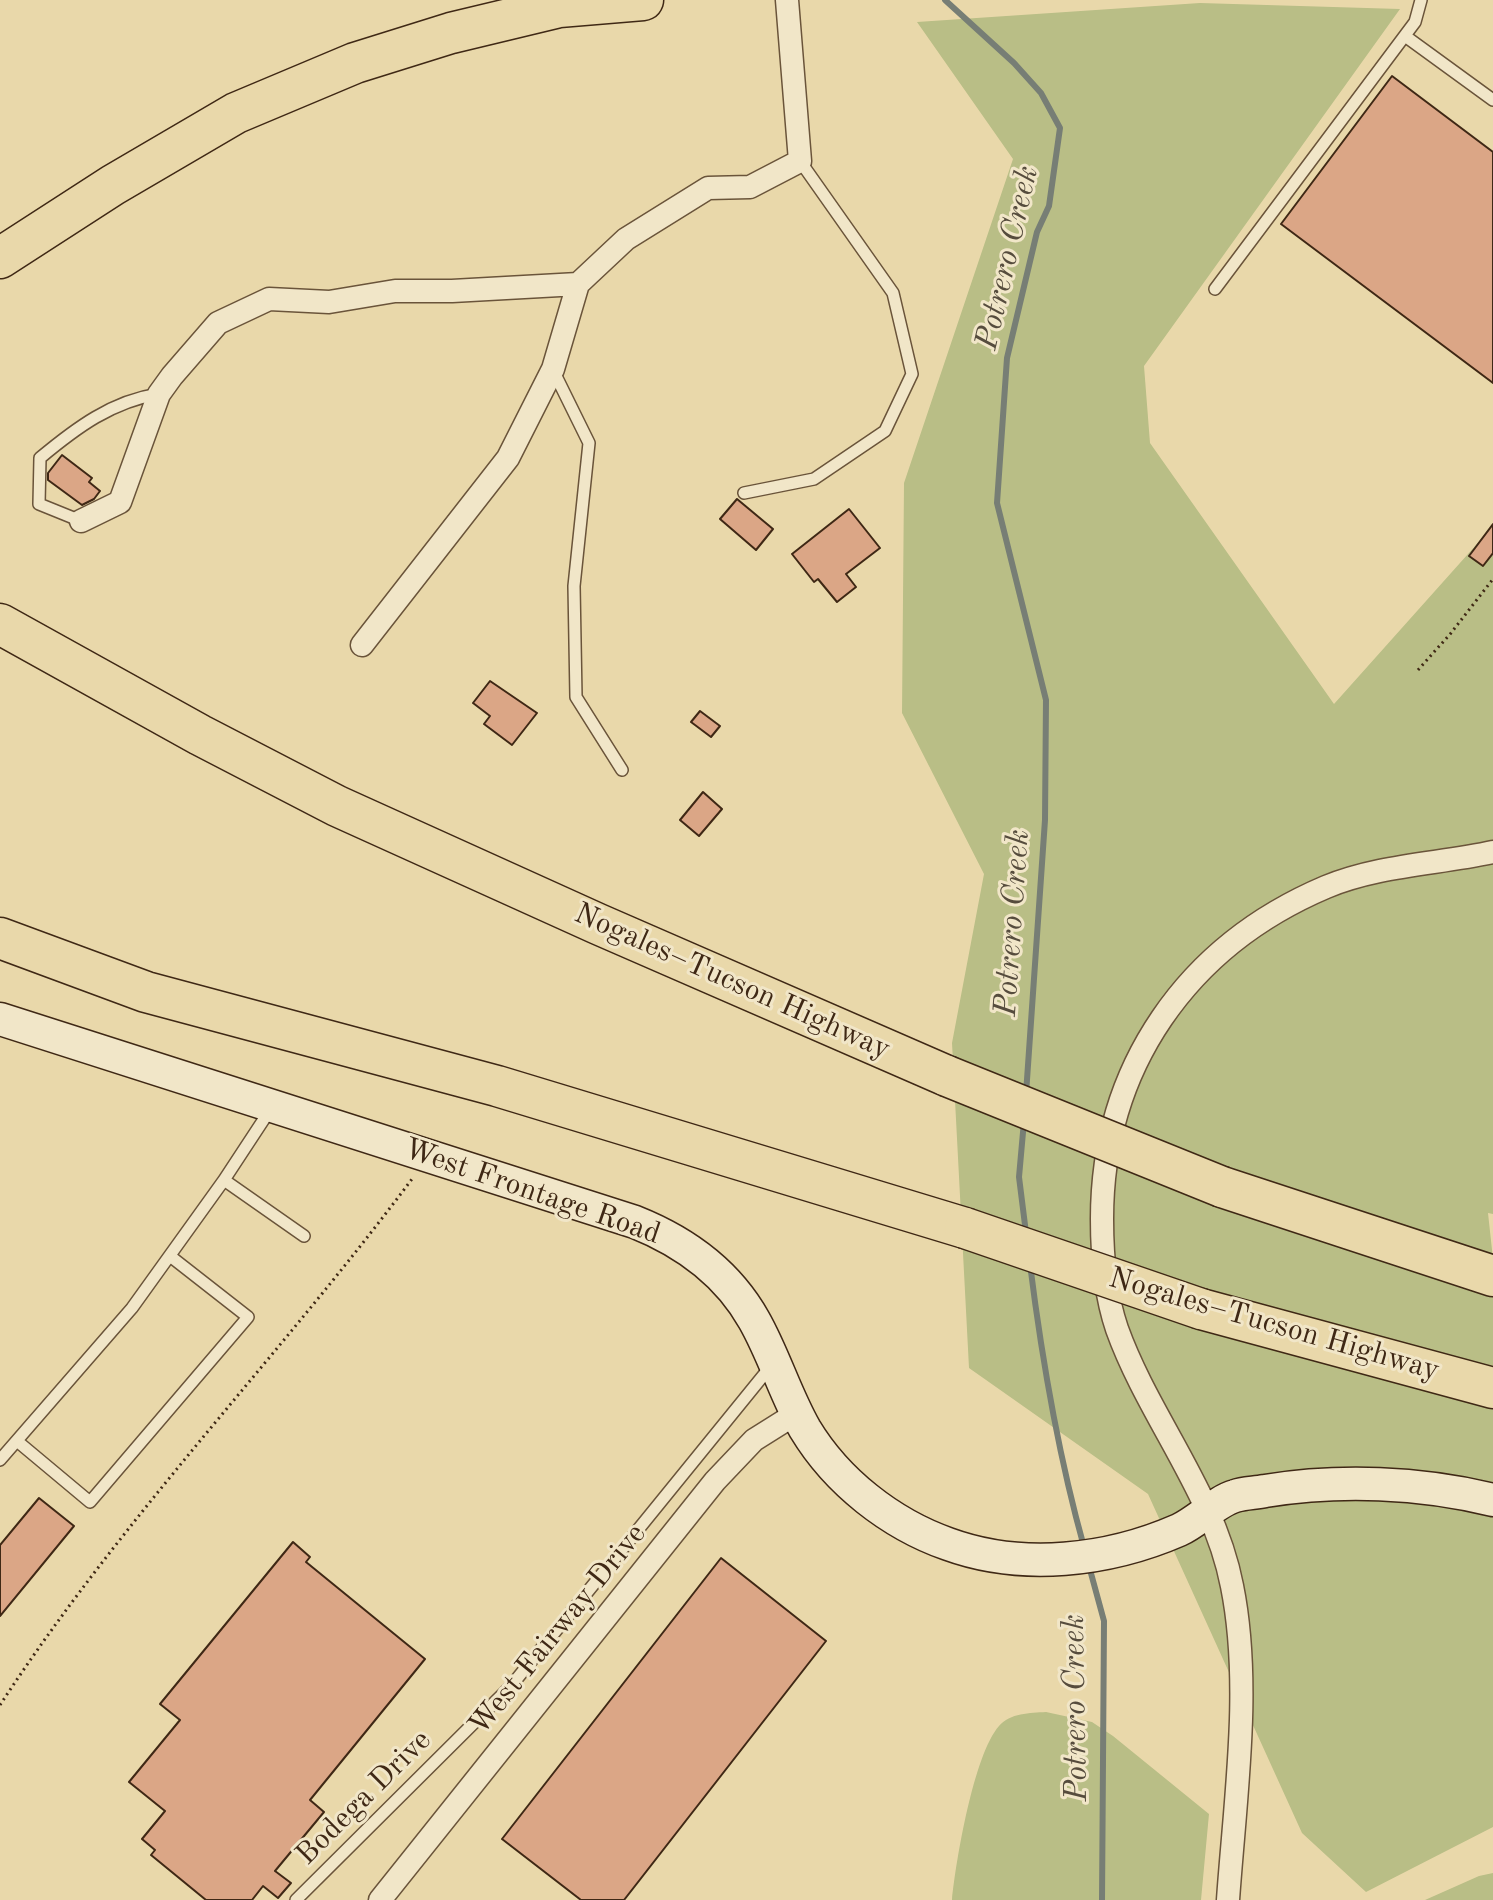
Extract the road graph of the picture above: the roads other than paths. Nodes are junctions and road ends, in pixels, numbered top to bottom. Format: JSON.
{"nodes":[{"id":1,"x":643,"y":0,"type":"edge"},
{"id":2,"x":787,"y":0,"type":"edge"},
{"id":3,"x":1421,"y":0,"type":"edge"},
{"id":4,"x":1405,"y":36,"type":"junction"},
{"id":5,"x":1493,"y":100,"type":"edge"},
{"id":6,"x":800,"y":161,"type":"junction"},
{"id":7,"x":0,"y":258,"type":"edge"},
{"id":8,"x":578,"y":284,"type":"junction"},
{"id":9,"x":1215,"y":289,"type":"dead end"},
{"id":10,"x":553,"y":369,"type":"junction"},
{"id":11,"x":159,"y":394,"type":"junction"},
{"id":12,"x":744,"y":493,"type":"dead end"},
{"id":13,"x":81,"y":521,"type":"joint"},
{"id":14,"x":0,"y":624,"type":"edge"},
{"id":15,"x":362,"y":645,"type":"dead end"},
{"id":16,"x":622,"y":770,"type":"dead end"},
{"id":17,"x":1493,"y":852,"type":"edge"},
{"id":18,"x":0,"y":938,"type":"edge"},
{"id":19,"x":0,"y":1019,"type":"edge"},
{"id":20,"x":272,"y":1107,"type":"junction"},
{"id":21,"x":224,"y":1180,"type":"junction"},
{"id":22,"x":304,"y":1236,"type":"dead end"},
{"id":23,"x":170,"y":1256,"type":"junction"},
{"id":24,"x":1493,"y":1276,"type":"edge"},
{"id":25,"x":774,"y":1363,"type":"junction"},
{"id":26,"x":1493,"y":1388,"type":"edge"},
{"id":27,"x":797,"y":1413,"type":"junction"},
{"id":28,"x":17,"y":1441,"type":"junction"},
{"id":29,"x":0,"y":1460,"type":"edge"},
{"id":30,"x":1493,"y":1500,"type":"edge"},
{"id":31,"x":1210,"y":1512,"type":"junction"},
{"id":32,"x":296,"y":1900,"type":"edge"},
{"id":33,"x":380,"y":1900,"type":"edge"},
{"id":34,"x":1228,"y":1900,"type":"edge"}],
"edges":[{"from":1,"to":7,"type":"highway"},
{"from":2,"to":6,"type":"street"},
{"from":3,"to":4,"type":"lane"},
{"from":4,"to":5,"type":"lane"},
{"from":4,"to":9,"type":"lane"},
{"from":6,"to":8,"type":"street"},
{"from":6,"to":12,"type":"lane"},
{"from":8,"to":10,"type":"street"},
{"from":8,"to":11,"type":"street"},
{"from":10,"to":15,"type":"street"},
{"from":10,"to":16,"type":"lane"},
{"from":11,"to":13,"type":"street"},
{"from":11,"to":13,"type":"lane"},
{"from":14,"to":24,"type":"highway","name":"Nogales–Tucson Highway","bridge":true},
{"from":17,"to":31,"type":"street"},
{"from":18,"to":26,"type":"highway","name":"Nogales–Tucson Highway","bridge":true},
{"from":19,"to":20,"type":"street","name":"West Frontage Road"},
{"from":20,"to":21,"type":"lane"},
{"from":20,"to":25,"type":"street","name":"West Frontage Road"},
{"from":21,"to":22,"type":"lane"},
{"from":21,"to":23,"type":"lane"},
{"from":23,"to":28,"type":"lane"},
{"from":23,"to":28,"type":"lane"},
{"from":25,"to":27,"type":"street","name":"West Frontage Road"},
{"from":25,"to":32,"type":"lane","name":"Bodega Drive"},
{"from":27,"to":31,"type":"street","name":"West Frontage Road"},
{"from":27,"to":33,"type":"street","name":"West Fairway Drive"},
{"from":28,"to":29,"type":"lane"},
{"from":30,"to":31,"type":"street","name":"West Frontage Road"},
{"from":31,"to":34,"type":"street"}]}
